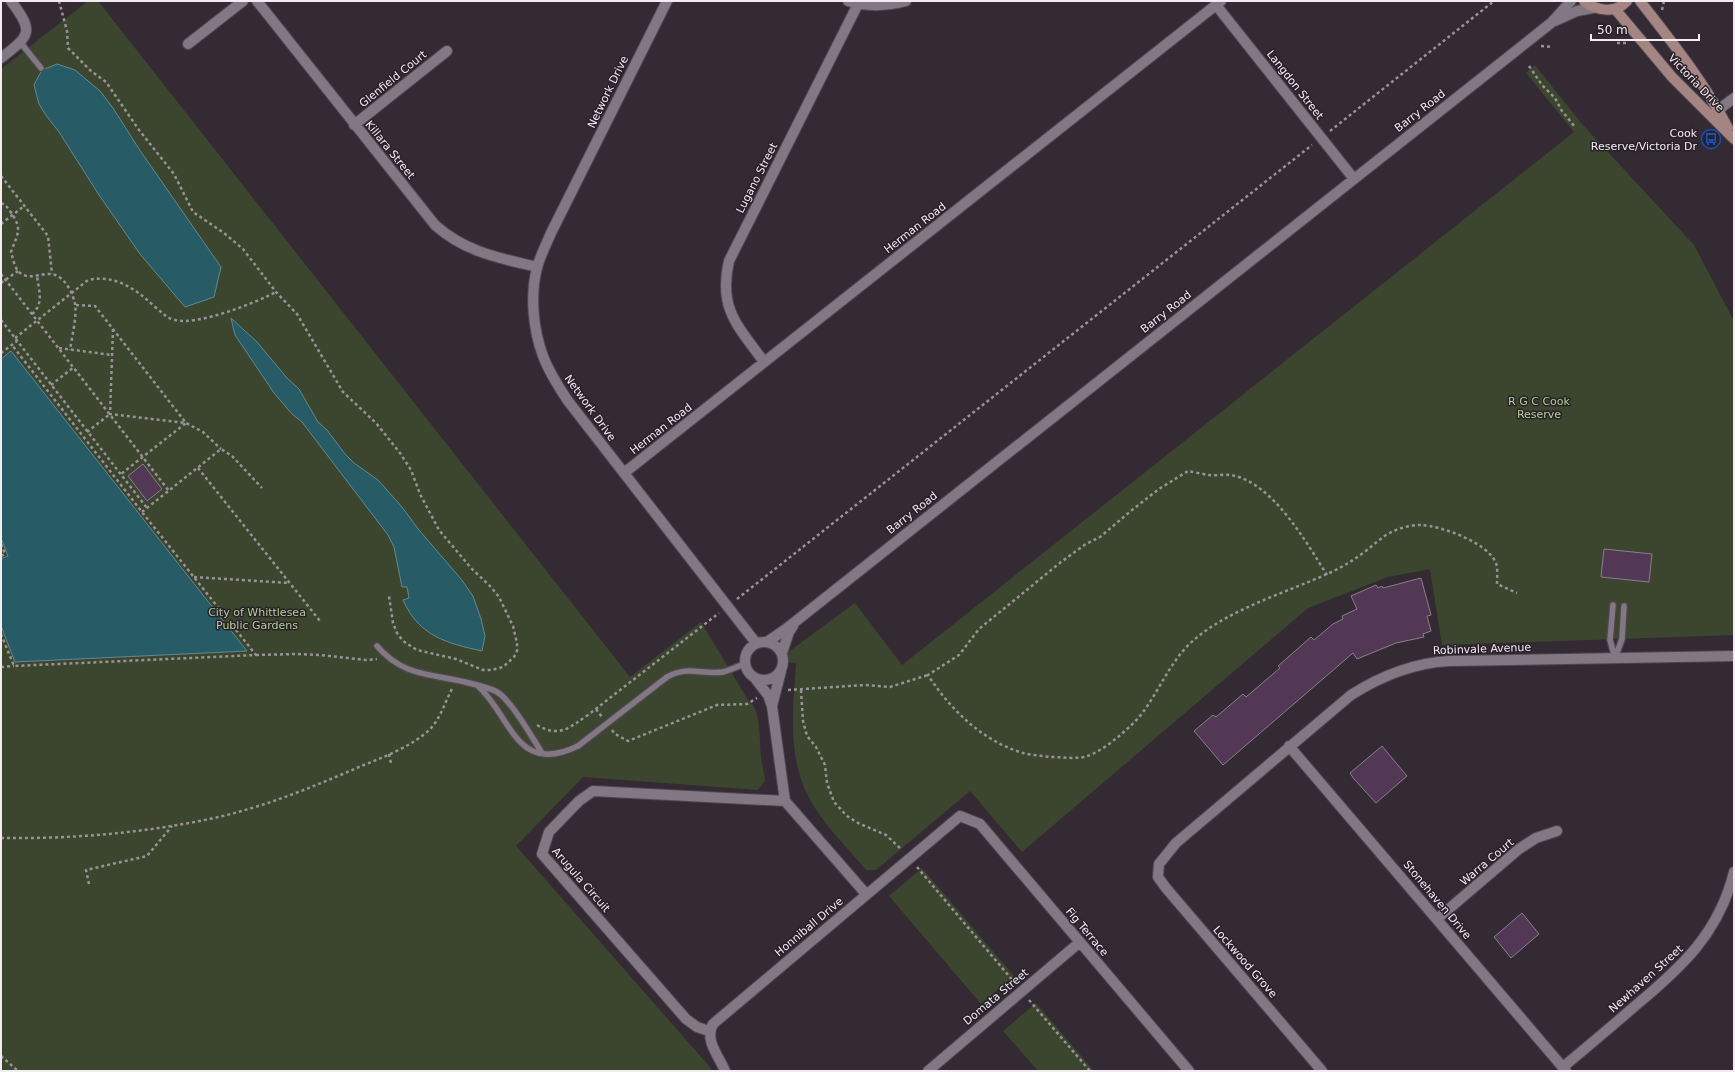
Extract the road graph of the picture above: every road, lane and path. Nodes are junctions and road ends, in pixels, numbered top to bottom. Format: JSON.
{"nodes":[{"id":1,"x":11,"y":1,"type":"edge"},
{"id":2,"x":60,"y":1,"type":"edge"},
{"id":3,"x":243,"y":1,"type":"edge"},
{"id":4,"x":257,"y":1,"type":"edge"},
{"id":5,"x":667,"y":1,"type":"edge"},
{"id":6,"x":906,"y":1,"type":"edge"},
{"id":7,"x":1494,"y":1,"type":"edge"},
{"id":8,"x":1571,"y":1,"type":"edge"},
{"id":9,"x":1584,"y":1,"type":"edge"},
{"id":10,"x":1627,"y":1,"type":"edge"},
{"id":11,"x":1640,"y":1,"type":"edge"},
{"id":12,"x":853,"y":2,"type":"edge"},
{"id":13,"x":1219,"y":3,"type":"edge"},
{"id":14,"x":1593,"y":8,"type":"junction"},
{"id":15,"x":1615,"y":9,"type":"junction"},
{"id":16,"x":1551,"y":23,"type":"junction"},
{"id":17,"x":20,"y":42,"type":"junction"},
{"id":18,"x":188,"y":44,"type":"dead end"},
{"id":19,"x":447,"y":51,"type":"dead end"},
{"id":20,"x":1,"y":58,"type":"edge"},
{"id":21,"x":1529,"y":66,"type":"dead end"},
{"id":22,"x":41,"y":68,"type":"dead end"},
{"id":23,"x":1734,"y":98,"type":"edge"},
{"id":24,"x":1718,"y":110,"type":"junction"},
{"id":25,"x":354,"y":125,"type":"junction"},
{"id":26,"x":1575,"y":127,"type":"dead end"},
{"id":27,"x":1733,"y":137,"type":"edge"},
{"id":28,"x":1321,"y":138,"type":"junction"},
{"id":29,"x":1,"y":176,"type":"edge"},
{"id":30,"x":1354,"y":179,"type":"junction"},
{"id":31,"x":1,"y":203,"type":"edge"},
{"id":32,"x":24,"y":206,"type":"junction"},
{"id":33,"x":13,"y":216,"type":"junction"},
{"id":34,"x":1,"y":224,"type":"edge"},
{"id":35,"x":537,"y":267,"type":"junction"},
{"id":36,"x":18,"y":271,"type":"junction"},
{"id":37,"x":1,"y":274,"type":"edge"},
{"id":38,"x":52,"y":274,"type":"junction"},
{"id":39,"x":37,"y":276,"type":"junction"},
{"id":40,"x":6,"y":280,"type":"junction"},
{"id":41,"x":1,"y":283,"type":"edge"},
{"id":42,"x":72,"y":292,"type":"junction"},
{"id":43,"x":276,"y":292,"type":"junction"},
{"id":44,"x":76,"y":305,"type":"junction"},
{"id":45,"x":32,"y":314,"type":"junction"},
{"id":46,"x":1,"y":320,"type":"edge"},
{"id":47,"x":37,"y":320,"type":"junction"},
{"id":48,"x":113,"y":329,"type":"junction"},
{"id":49,"x":15,"y":338,"type":"junction"},
{"id":50,"x":17,"y":341,"type":"junction"},
{"id":51,"x":12,"y":345,"type":"junction"},
{"id":52,"x":58,"y":348,"type":"junction"},
{"id":53,"x":70,"y":350,"type":"junction"},
{"id":54,"x":1,"y":353,"type":"edge"},
{"id":55,"x":112,"y":355,"type":"junction"},
{"id":56,"x":764,"y":362,"type":"junction"},
{"id":57,"x":74,"y":367,"type":"junction"},
{"id":58,"x":51,"y":385,"type":"junction"},
{"id":59,"x":110,"y":414,"type":"junction"},
{"id":60,"x":186,"y":423,"type":"junction"},
{"id":61,"x":88,"y":432,"type":"junction"},
{"id":62,"x":221,"y":449,"type":"junction"},
{"id":63,"x":143,"y":457,"type":"junction"},
{"id":64,"x":198,"y":468,"type":"junction"},
{"id":65,"x":624,"y":473,"type":"junction"},
{"id":66,"x":121,"y":474,"type":"junction"},
{"id":67,"x":262,"y":488,"type":"dead end"},
{"id":68,"x":169,"y":491,"type":"junction"},
{"id":69,"x":147,"y":508,"type":"junction"},
{"id":70,"x":142,"y":512,"type":"junction"},
{"id":71,"x":1,"y":544,"type":"edge"},
{"id":72,"x":1,"y":556,"type":"edge"},
{"id":73,"x":1327,"y":574,"type":"junction"},
{"id":74,"x":193,"y":577,"type":"junction"},
{"id":75,"x":290,"y":583,"type":"junction"},
{"id":76,"x":1517,"y":594,"type":"dead end"},
{"id":77,"x":389,"y":596,"type":"dead end"},
{"id":78,"x":1613,"y":605,"type":"dead end"},
{"id":79,"x":728,"y":606,"type":"junction"},
{"id":80,"x":1624,"y":606,"type":"dead end"},
{"id":81,"x":796,"y":620,"type":"junction"},
{"id":82,"x":320,"y":621,"type":"dead end"},
{"id":83,"x":1,"y":634,"type":"edge"},
{"id":84,"x":762,"y":642,"type":"junction"},
{"id":85,"x":377,"y":646,"type":"dead end"},
{"id":86,"x":782,"y":653,"type":"junction"},
{"id":87,"x":384,"y":654,"type":"junction"},
{"id":88,"x":256,"y":655,"type":"junction"},
{"id":89,"x":1734,"y":656,"type":"edge"},
{"id":90,"x":1615,"y":658,"type":"junction"},
{"id":91,"x":744,"y":664,"type":"junction"},
{"id":92,"x":14,"y":666,"type":"junction"},
{"id":93,"x":1,"y":667,"type":"edge"},
{"id":94,"x":781,"y":669,"type":"junction"},
{"id":95,"x":928,"y":675,"type":"junction"},
{"id":96,"x":754,"y":678,"type":"junction"},
{"id":97,"x":457,"y":680,"type":"junction"},
{"id":98,"x":478,"y":686,"type":"junction"},
{"id":99,"x":801,"y":690,"type":"junction"},
{"id":100,"x":770,"y":692,"type":"junction"},
{"id":101,"x":596,"y":709,"type":"junction"},
{"id":102,"x":535,"y":724,"type":"dead end"},
{"id":103,"x":606,"y":724,"type":"junction"},
{"id":104,"x":1289,"y":746,"type":"junction"},
{"id":105,"x":542,"y":753,"type":"junction"},
{"id":106,"x":389,"y":754,"type":"junction"},
{"id":107,"x":391,"y":763,"type":"dead end"},
{"id":108,"x":785,"y":801,"type":"junction"},
{"id":109,"x":960,"y":816,"type":"joint"},
{"id":110,"x":172,"y":826,"type":"junction"},
{"id":111,"x":1557,"y":831,"type":"dead end"},
{"id":112,"x":1,"y":838,"type":"edge"},
{"id":113,"x":909,"y":858,"type":"junction"},
{"id":114,"x":1159,"y":864,"type":"joint"},
{"id":115,"x":1734,"y":872,"type":"edge"},
{"id":116,"x":89,"y":884,"type":"dead end"},
{"id":117,"x":866,"y":894,"type":"junction"},
{"id":118,"x":1437,"y":919,"type":"junction"},
{"id":119,"x":1080,"y":942,"type":"junction"},
{"id":120,"x":1022,"y":991,"type":"junction"},
{"id":121,"x":709,"y":1031,"type":"junction"},
{"id":122,"x":1,"y":1056,"type":"edge"},
{"id":123,"x":1564,"y":1069,"type":"edge"},
{"id":124,"x":18,"y":1071,"type":"edge"},
{"id":125,"x":725,"y":1071,"type":"edge"},
{"id":126,"x":928,"y":1071,"type":"edge"},
{"id":127,"x":1090,"y":1071,"type":"edge"},
{"id":128,"x":1189,"y":1071,"type":"edge"},
{"id":129,"x":1322,"y":1071,"type":"edge"}],
"edges":[{"from":1,"to":17,"type":"street"},
{"from":2,"to":43,"type":"path"},
{"from":3,"to":18,"type":"street"},
{"from":4,"to":25,"type":"street","name":"Killara Street"},
{"from":5,"to":35,"type":"street","name":"Network Drive"},
{"from":6,"to":12,"type":"street"},
{"from":7,"to":28,"type":"path"},
{"from":8,"to":16,"type":"street","name":"Barry Road"},
{"from":9,"to":14,"type":"street"},
{"from":10,"to":15,"type":"street"},
{"from":11,"to":24,"type":"street","name":"Victoria Drive"},
{"from":12,"to":56,"type":"street","name":"Lugano Street"},
{"from":13,"to":28,"type":"street","name":"Langdon Street"},
{"from":13,"to":56,"type":"street","name":"Herman Road"},
{"from":14,"to":15,"type":"street"},
{"from":14,"to":16,"type":"street","name":"Barry Road"},
{"from":15,"to":27,"type":"street","name":"Victoria Drive"},
{"from":16,"to":30,"type":"street","name":"Barry Road"},
{"from":17,"to":20,"type":"street"},
{"from":17,"to":22,"type":"lane"},
{"from":19,"to":25,"type":"street","name":"Glenfield Court"},
{"from":21,"to":26,"type":"path"},
{"from":23,"to":24,"type":"street"},
{"from":24,"to":27,"type":"street","name":"Victoria Drive"},
{"from":25,"to":35,"type":"street","name":"Killara Street"},
{"from":28,"to":30,"type":"street","name":"Langdon Street"},
{"from":28,"to":79,"type":"path"},
{"from":29,"to":32,"type":"path"},
{"from":30,"to":81,"type":"street","name":"Barry Road"},
{"from":31,"to":33,"type":"path"},
{"from":32,"to":33,"type":"path"},
{"from":32,"to":38,"type":"path"},
{"from":33,"to":34,"type":"path"},
{"from":33,"to":36,"type":"path"},
{"from":35,"to":65,"type":"street","name":"Network Drive"},
{"from":36,"to":39,"type":"path"},
{"from":36,"to":40,"type":"path"},
{"from":37,"to":40,"type":"path"},
{"from":38,"to":39,"type":"path"},
{"from":38,"to":42,"type":"path"},
{"from":39,"to":45,"type":"path"},
{"from":40,"to":41,"type":"path"},
{"from":40,"to":45,"type":"path"},
{"from":42,"to":43,"type":"path"},
{"from":42,"to":44,"type":"path"},
{"from":42,"to":47,"type":"path"},
{"from":43,"to":77,"type":"path"},
{"from":44,"to":48,"type":"path"},
{"from":44,"to":53,"type":"path"},
{"from":45,"to":47,"type":"path"},
{"from":46,"to":49,"type":"path"},
{"from":47,"to":49,"type":"path"},
{"from":47,"to":52,"type":"path"},
{"from":48,"to":55,"type":"path"},
{"from":48,"to":60,"type":"path"},
{"from":49,"to":50,"type":"path"},
{"from":50,"to":51,"type":"path"},
{"from":50,"to":58,"type":"path"},
{"from":51,"to":54,"type":"path"},
{"from":51,"to":70,"type":"path"},
{"from":52,"to":53,"type":"path"},
{"from":52,"to":57,"type":"path"},
{"from":53,"to":55,"type":"path"},
{"from":55,"to":59,"type":"path"},
{"from":56,"to":65,"type":"street","name":"Herman Road"},
{"from":57,"to":58,"type":"path"},
{"from":57,"to":59,"type":"path"},
{"from":58,"to":61,"type":"path"},
{"from":59,"to":60,"type":"path"},
{"from":59,"to":61,"type":"path"},
{"from":59,"to":63,"type":"path"},
{"from":60,"to":62,"type":"path"},
{"from":60,"to":63,"type":"path"},
{"from":61,"to":66,"type":"path"},
{"from":62,"to":64,"type":"path"},
{"from":62,"to":67,"type":"path"},
{"from":63,"to":66,"type":"path"},
{"from":63,"to":68,"type":"path"},
{"from":64,"to":68,"type":"path"},
{"from":64,"to":75,"type":"path"},
{"from":65,"to":79,"type":"street","name":"Network Drive"},
{"from":66,"to":69,"type":"path"},
{"from":68,"to":69,"type":"path"},
{"from":69,"to":70,"type":"path"},
{"from":70,"to":74,"type":"path"},
{"from":71,"to":72,"type":"path"},
{"from":73,"to":76,"type":"path"},
{"from":73,"to":95,"type":"path"},
{"from":73,"to":95,"type":"path"},
{"from":74,"to":75,"type":"path"},
{"from":74,"to":88,"type":"path"},
{"from":75,"to":82,"type":"path"},
{"from":78,"to":90,"type":"lane"},
{"from":79,"to":84,"type":"street","name":"Network Drive"},
{"from":79,"to":101,"type":"path"},
{"from":80,"to":90,"type":"lane"},
{"from":81,"to":84,"type":"street","name":"Barry Road"},
{"from":81,"to":86,"type":"street","name":"Barry Road"},
{"from":83,"to":92,"type":"path"},
{"from":84,"to":86,"type":"street"},
{"from":84,"to":91,"type":"street"},
{"from":85,"to":87,"type":"lane"},
{"from":86,"to":94,"type":"street"},
{"from":87,"to":88,"type":"path"},
{"from":87,"to":97,"type":"lane"},
{"from":88,"to":92,"type":"path"},
{"from":89,"to":90,"type":"street","name":"Robinvale Avenue"},
{"from":90,"to":104,"type":"street","name":"Robinvale Avenue"},
{"from":91,"to":96,"type":"street"},
{"from":91,"to":103,"type":"lane"},
{"from":92,"to":93,"type":"path"},
{"from":94,"to":96,"type":"street"},
{"from":94,"to":100,"type":"street"},
{"from":95,"to":99,"type":"path"},
{"from":96,"to":100,"type":"street"},
{"from":97,"to":98,"type":"lane"},
{"from":97,"to":106,"type":"path"},
{"from":98,"to":105,"type":"lane"},
{"from":98,"to":105,"type":"lane"},
{"from":99,"to":100,"type":"path"},
{"from":99,"to":113,"type":"path"},
{"from":100,"to":103,"type":"path"},
{"from":100,"to":108,"type":"street"},
{"from":101,"to":102,"type":"path"},
{"from":101,"to":103,"type":"path"},
{"from":103,"to":105,"type":"lane"},
{"from":104,"to":114,"type":"street","name":"Robinvale Avenue"},
{"from":104,"to":118,"type":"street","name":"Stonehaven Drive"},
{"from":106,"to":107,"type":"path"},
{"from":106,"to":110,"type":"path"},
{"from":108,"to":117,"type":"street"},
{"from":108,"to":121,"type":"street","name":"Arugula Circuit"},
{"from":109,"to":113,"type":"street","name":"Honniball Drive"},
{"from":109,"to":119,"type":"street","name":"Fig Terrace"},
{"from":110,"to":112,"type":"path"},
{"from":110,"to":116,"type":"path"},
{"from":111,"to":118,"type":"street","name":"Warra Court"},
{"from":113,"to":117,"type":"street","name":"Honniball Drive"},
{"from":113,"to":120,"type":"path"},
{"from":114,"to":129,"type":"street","name":"Lockwood Grove"},
{"from":115,"to":123,"type":"street","name":"Newhaven Street"},
{"from":117,"to":121,"type":"street","name":"Honniball Drive"},
{"from":118,"to":123,"type":"street","name":"Stonehaven Drive"},
{"from":119,"to":120,"type":"street","name":"Domata Street"},
{"from":119,"to":128,"type":"street","name":"Fig Terrace"},
{"from":120,"to":126,"type":"street","name":"Domata Street"},
{"from":120,"to":127,"type":"path"},
{"from":121,"to":125,"type":"street"},
{"from":122,"to":124,"type":"path"}]}
